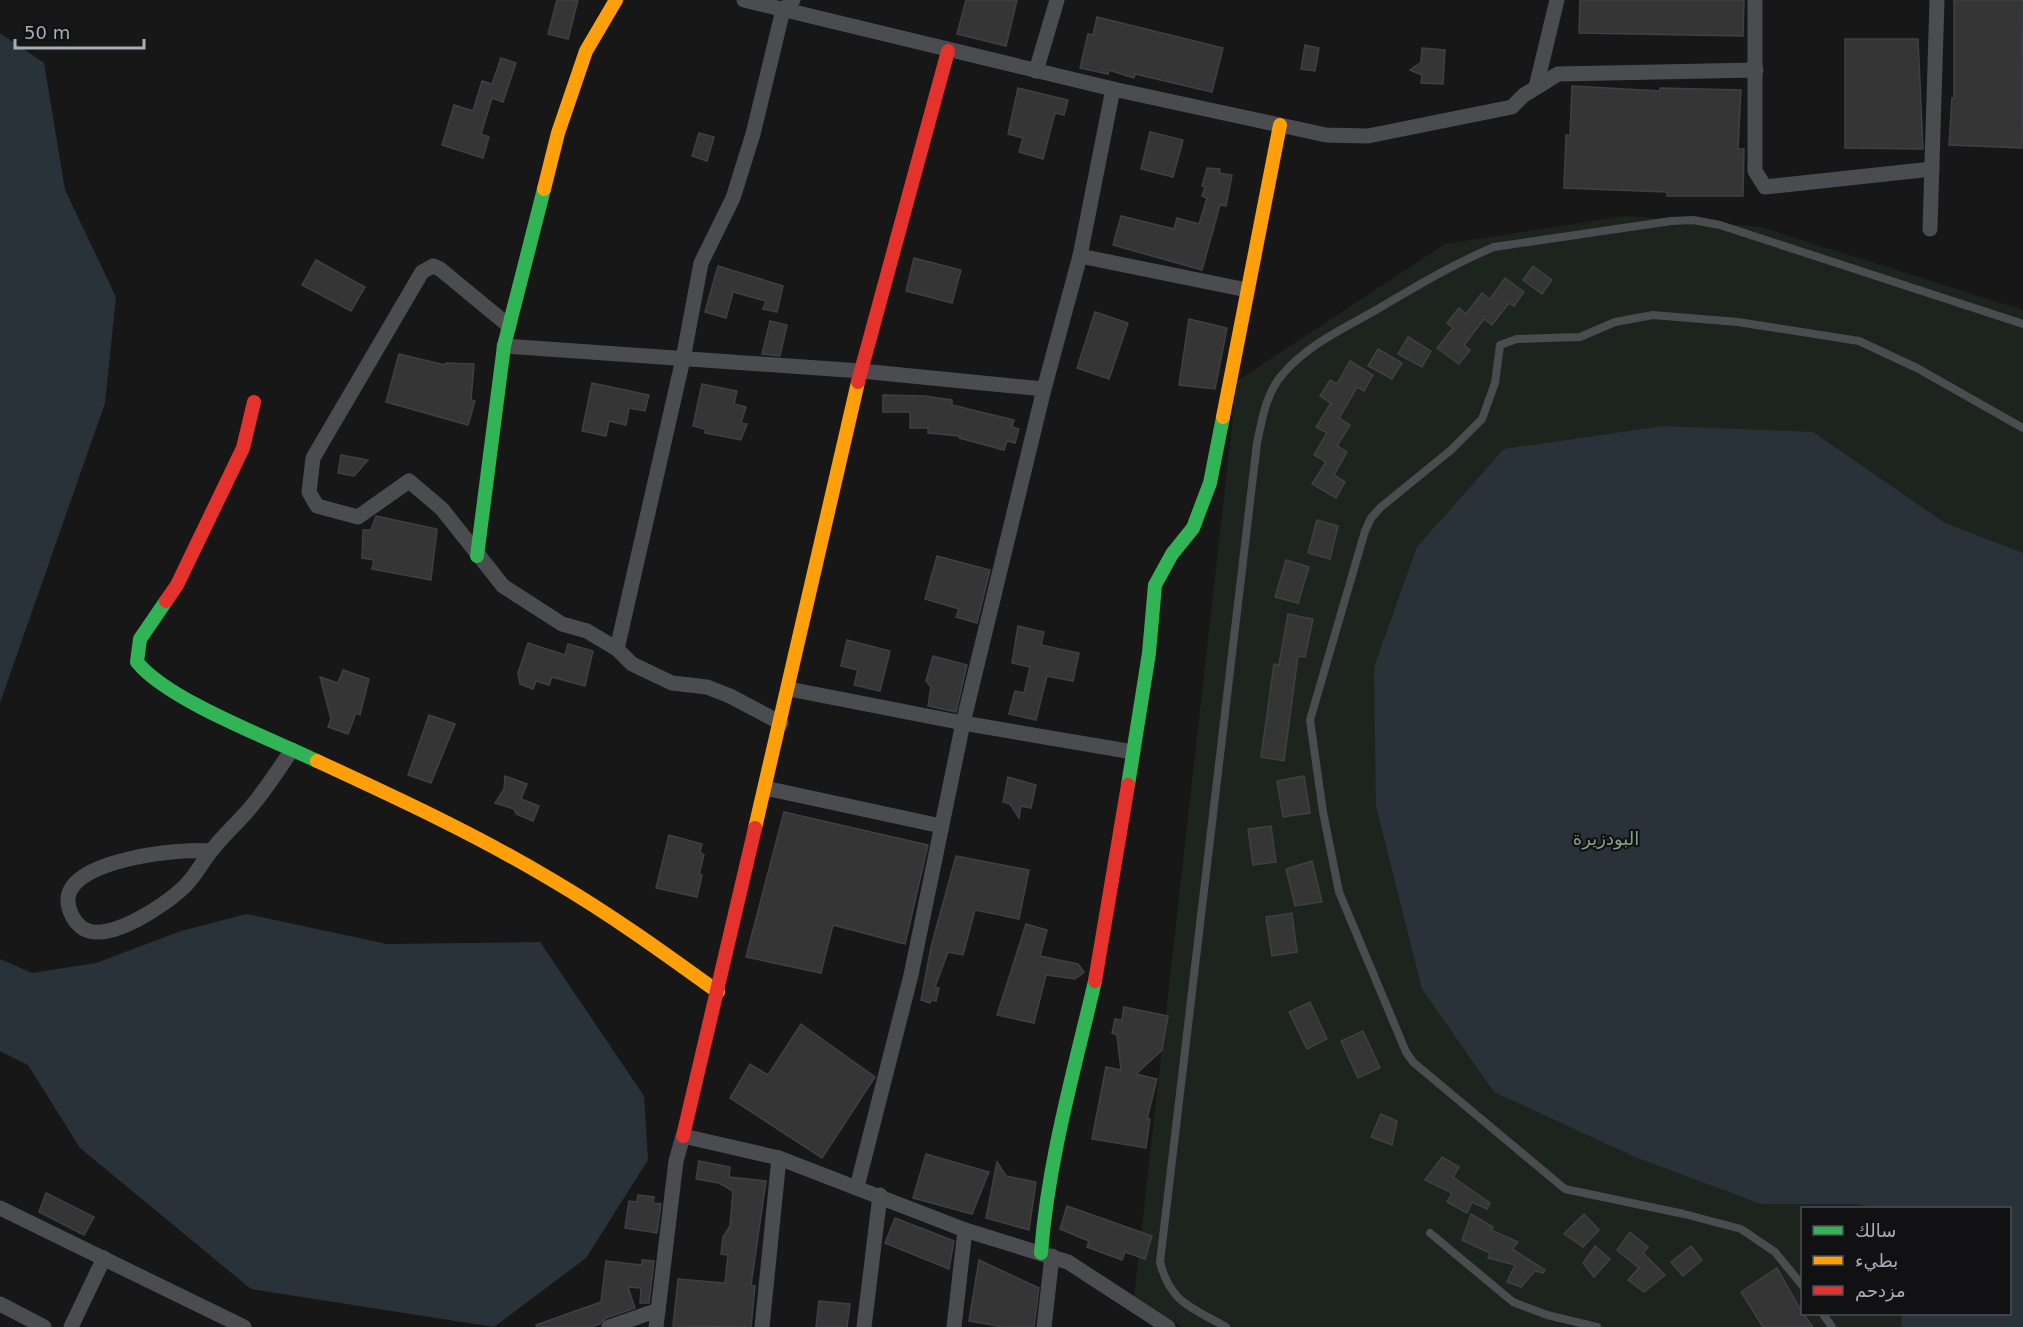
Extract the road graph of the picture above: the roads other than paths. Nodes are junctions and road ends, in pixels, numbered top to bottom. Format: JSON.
{"nodes":[{"id":1,"x":616,"y":0,"type":"edge"},
{"id":2,"x":744,"y":0,"type":"edge"},
{"id":3,"x":1057,"y":0,"type":"edge"},
{"id":4,"x":1557,"y":0,"type":"edge"},
{"id":5,"x":1755,"y":0,"type":"edge"},
{"id":6,"x":1937,"y":0,"type":"edge"},
{"id":7,"x":788,"y":5,"type":"edge"},
{"id":8,"x":948,"y":51,"type":"junction"},
{"id":9,"x":1756,"y":70,"type":"junction"},
{"id":10,"x":1036,"y":71,"type":"junction"},
{"id":11,"x":1536,"y":87,"type":"junction"},
{"id":12,"x":1113,"y":89,"type":"junction"},
{"id":13,"x":1280,"y":125,"type":"junction"},
{"id":14,"x":1932,"y":169,"type":"junction"},
{"id":15,"x":1930,"y":229,"type":"dead end"},
{"id":16,"x":1080,"y":256,"type":"junction"},
{"id":17,"x":1247,"y":290,"type":"junction"},
{"id":18,"x":2023,"y":324,"type":"edge"},
{"id":19,"x":509,"y":326,"type":"junction"},
{"id":20,"x":504,"y":346,"type":"junction"},
{"id":21,"x":683,"y":359,"type":"junction"},
{"id":22,"x":861,"y":371,"type":"junction"},
{"id":23,"x":1044,"y":389,"type":"junction"},
{"id":24,"x":254,"y":402,"type":"dead end"},
{"id":25,"x":2023,"y":428,"type":"edge"},
{"id":26,"x":477,"y":556,"type":"junction"},
{"id":27,"x":617,"y":649,"type":"junction"},
{"id":28,"x":789,"y":689,"type":"junction"},
{"id":29,"x":781,"y":723,"type":"junction"},
{"id":30,"x":963,"y":723,"type":"junction"},
{"id":31,"x":292,"y":750,"type":"junction"},
{"id":32,"x":1133,"y":752,"type":"junction"},
{"id":33,"x":765,"y":788,"type":"junction"},
{"id":34,"x":941,"y":826,"type":"junction"},
{"id":35,"x":211,"y":851,"type":"junction"},
{"id":36,"x":718,"y":992,"type":"junction"},
{"id":37,"x":683,"y":1136,"type":"junction"},
{"id":38,"x":779,"y":1158,"type":"junction"},
{"id":39,"x":857,"y":1187,"type":"junction"},
{"id":40,"x":880,"y":1195,"type":"junction"},
{"id":41,"x":0,"y":1208,"type":"edge"},
{"id":42,"x":966,"y":1230,"type":"junction"},
{"id":43,"x":1430,"y":1233,"type":"dead end"},
{"id":44,"x":1047,"y":1255,"type":"junction"},
{"id":45,"x":105,"y":1258,"type":"junction"},
{"id":46,"x":1801,"y":1283,"type":"edge"},
{"id":47,"x":0,"y":1304,"type":"edge"},
{"id":48,"x":658,"y":1310,"type":"junction"},
{"id":49,"x":1823,"y":1315,"type":"edge"},
{"id":50,"x":44,"y":1327,"type":"edge"},
{"id":51,"x":71,"y":1327,"type":"edge"},
{"id":52,"x":244,"y":1327,"type":"edge"},
{"id":53,"x":609,"y":1327,"type":"edge"},
{"id":54,"x":656,"y":1327,"type":"edge"},
{"id":55,"x":762,"y":1327,"type":"edge"},
{"id":56,"x":864,"y":1327,"type":"edge"},
{"id":57,"x":954,"y":1327,"type":"edge"},
{"id":58,"x":1044,"y":1327,"type":"edge"},
{"id":59,"x":1168,"y":1327,"type":"edge"},
{"id":60,"x":1227,"y":1327,"type":"edge"},
{"id":61,"x":1597,"y":1327,"type":"edge"},
{"id":62,"x":1832,"y":1327,"type":"edge"}],
"edges":[{"from":1,"to":19,"type":"street"},
{"from":2,"to":7,"type":"street"},
{"from":3,"to":10,"type":"street"},
{"from":4,"to":11,"type":"street"},
{"from":5,"to":9,"type":"street"},
{"from":6,"to":14,"type":"street"},
{"from":7,"to":8,"type":"street"},
{"from":7,"to":21,"type":"street"},
{"from":8,"to":10,"type":"street"},
{"from":8,"to":22,"type":"street"},
{"from":9,"to":11,"type":"street"},
{"from":9,"to":14,"type":"street"},
{"from":10,"to":12,"type":"street"},
{"from":11,"to":13,"type":"street"},
{"from":12,"to":13,"type":"street"},
{"from":12,"to":16,"type":"street"},
{"from":13,"to":17,"type":"street"},
{"from":14,"to":15,"type":"street"},
{"from":16,"to":17,"type":"street"},
{"from":16,"to":23,"type":"street"},
{"from":17,"to":32,"type":"street"},
{"from":18,"to":60,"type":"lane"},
{"from":19,"to":20,"type":"street"},
{"from":19,"to":26,"type":"street"},
{"from":20,"to":21,"type":"street"},
{"from":20,"to":26,"type":"street"},
{"from":21,"to":22,"type":"street"},
{"from":21,"to":27,"type":"street"},
{"from":22,"to":23,"type":"street"},
{"from":22,"to":28,"type":"street"},
{"from":23,"to":30,"type":"street"},
{"from":24,"to":31,"type":"street"},
{"from":25,"to":46,"type":"lane"},
{"from":26,"to":27,"type":"street"},
{"from":27,"to":29,"type":"street"},
{"from":28,"to":29,"type":"street"},
{"from":28,"to":30,"type":"street"},
{"from":29,"to":33,"type":"street"},
{"from":30,"to":32,"type":"street"},
{"from":30,"to":34,"type":"street"},
{"from":31,"to":35,"type":"street"},
{"from":31,"to":36,"type":"street"},
{"from":32,"to":44,"type":"street"},
{"from":33,"to":34,"type":"street"},
{"from":33,"to":36,"type":"street"},
{"from":34,"to":39,"type":"street"},
{"from":35,"to":35,"type":"street"},
{"from":36,"to":37,"type":"street"},
{"from":37,"to":38,"type":"street"},
{"from":37,"to":48,"type":"street"},
{"from":38,"to":39,"type":"street"},
{"from":38,"to":55,"type":"street"},
{"from":39,"to":40,"type":"street"},
{"from":40,"to":42,"type":"street"},
{"from":40,"to":56,"type":"street"},
{"from":41,"to":45,"type":"street"},
{"from":42,"to":44,"type":"street"},
{"from":42,"to":57,"type":"street"},
{"from":43,"to":61,"type":"lane"},
{"from":44,"to":58,"type":"street"},
{"from":44,"to":59,"type":"street"},
{"from":45,"to":51,"type":"street"},
{"from":45,"to":52,"type":"street"},
{"from":47,"to":50,"type":"street"},
{"from":48,"to":53,"type":"street"},
{"from":48,"to":54,"type":"street"},
{"from":49,"to":62,"type":"lane"}]}
